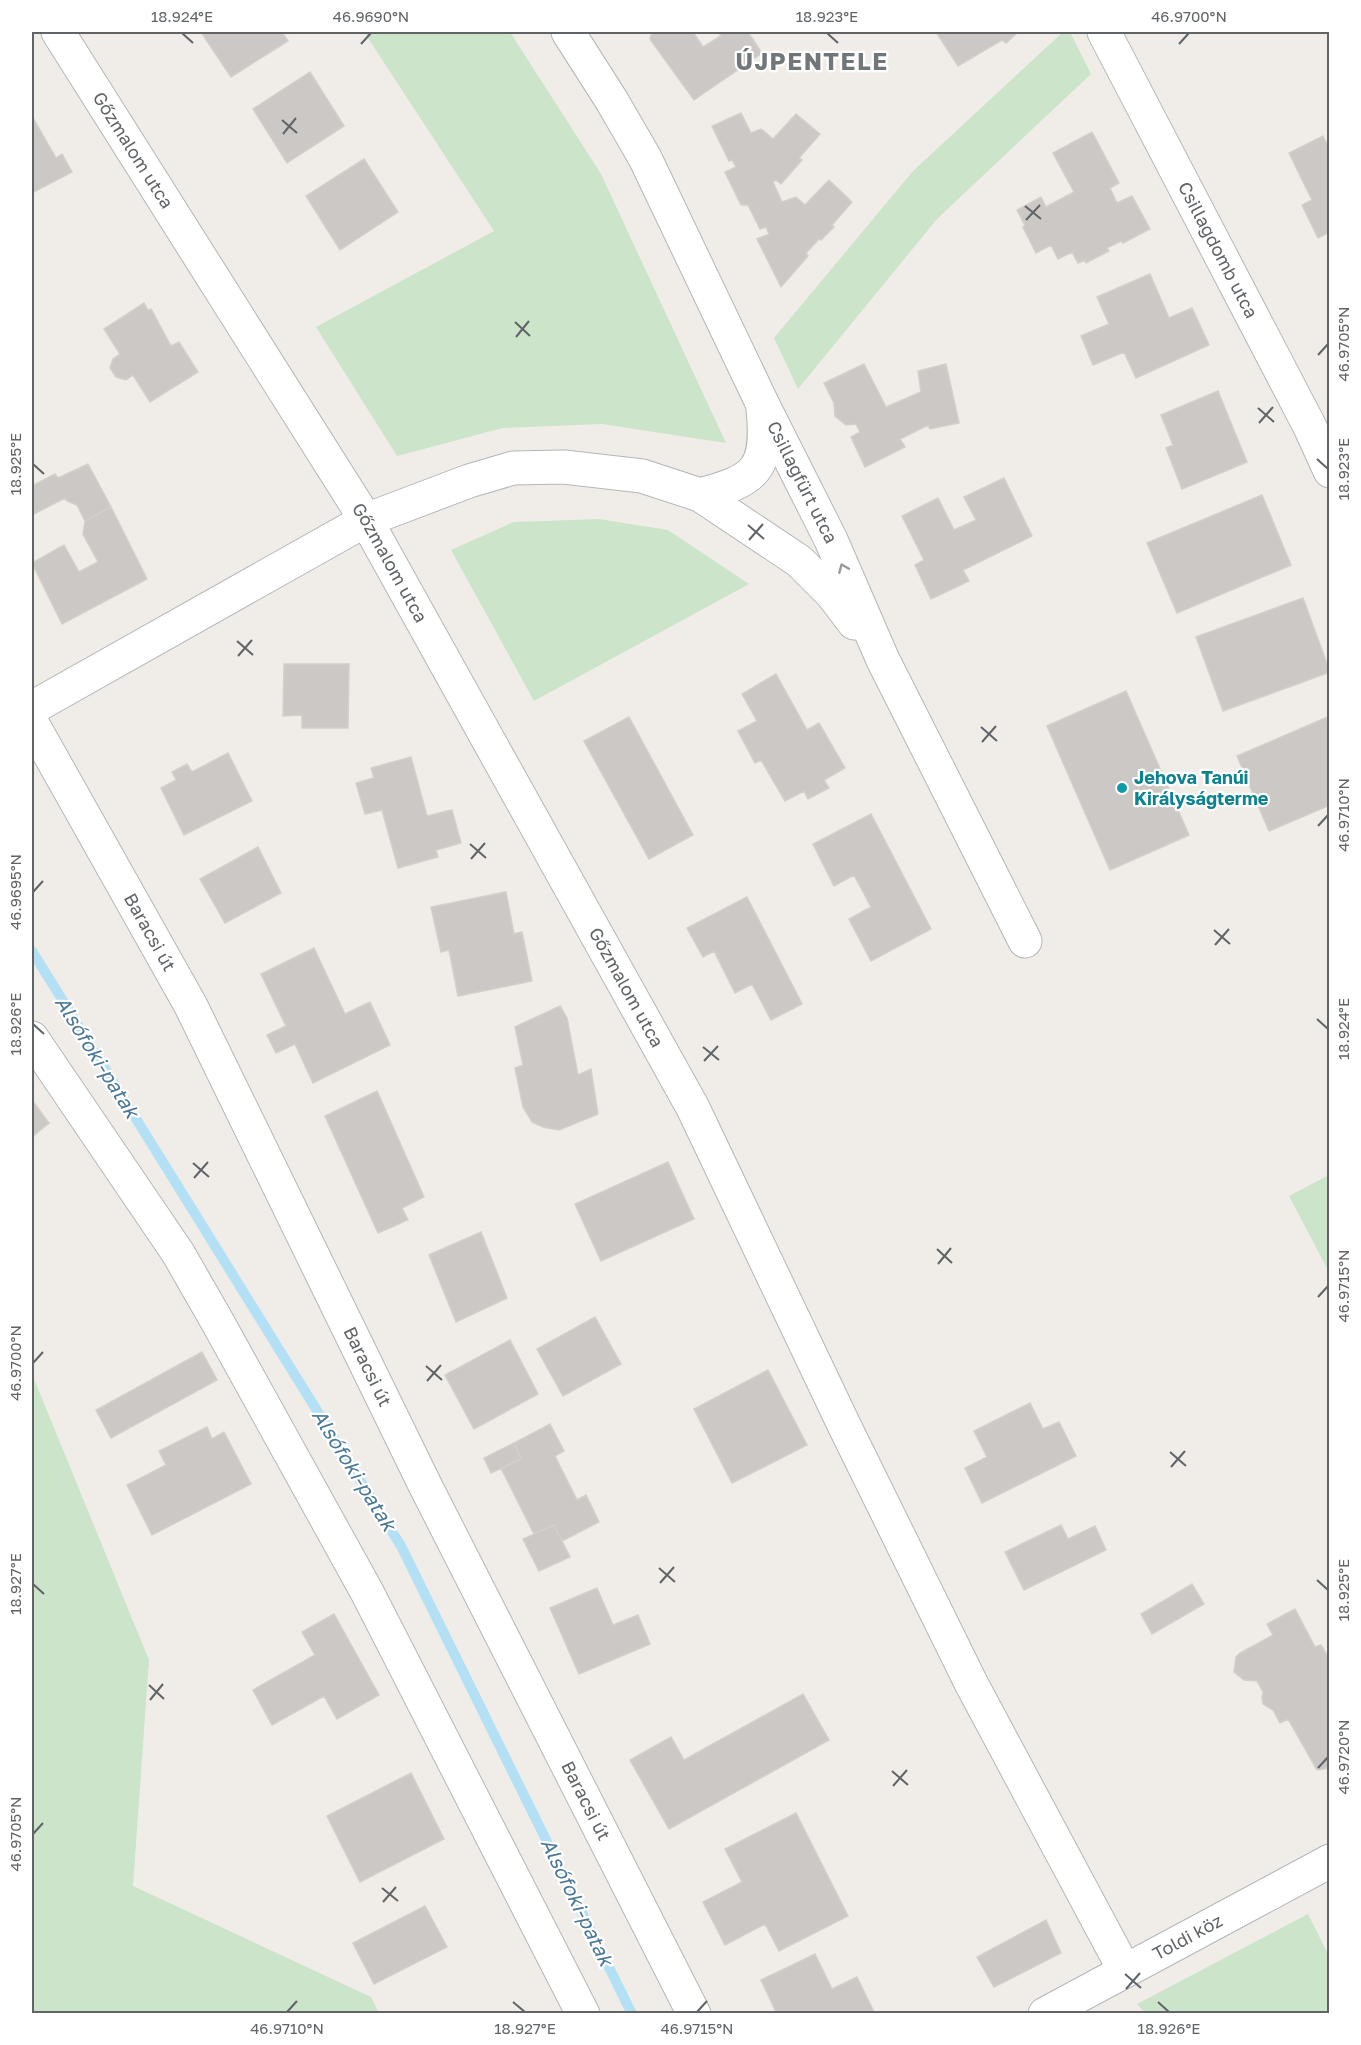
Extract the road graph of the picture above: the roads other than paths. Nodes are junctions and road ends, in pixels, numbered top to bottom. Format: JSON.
{"nodes":[{"id":1,"x":58,"y":32,"type":"edge"},
{"id":2,"x":568,"y":32,"type":"edge"},
{"id":3,"x":1104,"y":32,"type":"edge"},
{"id":4,"x":763,"y":405,"type":"junction"},
{"id":5,"x":1329,"y":471,"type":"edge"},
{"id":6,"x":700,"y":495,"type":"junction"},
{"id":7,"x":366,"y":520,"type":"junction"},
{"id":8,"x":883,"y":660,"type":"junction"},
{"id":9,"x":32,"y":708,"type":"edge"},
{"id":10,"x":32,"y":723,"type":"edge"},
{"id":11,"x":1025,"y":941,"type":"dead end"},
{"id":12,"x":32,"y":1038,"type":"edge"},
{"id":13,"x":1329,"y":1861,"type":"edge"},
{"id":14,"x":1125,"y":1971,"type":"junction"},
{"id":15,"x":583,"y":2013,"type":"edge"},
{"id":16,"x":694,"y":2013,"type":"edge"},
{"id":17,"x":1045,"y":2013,"type":"edge"}],
"edges":[{"from":1,"to":7,"type":"street","name":"Gőzmalom utca"},
{"from":2,"to":4,"type":"street","name":"Csillagfürt utca"},
{"from":3,"to":5,"type":"street","name":"Csillagdomb utca"},
{"from":4,"to":6,"type":"street"},
{"from":8,"to":4,"type":"street","name":"Csillagfürt utca","one_way":true},
{"from":6,"to":7,"type":"street"},
{"from":6,"to":8,"type":"street"},
{"from":7,"to":9,"type":"street"},
{"from":7,"to":14,"type":"street","name":"Gőzmalom utca"},
{"from":8,"to":11,"type":"street","name":"Csillagfürt utca"},
{"from":10,"to":16,"type":"street","name":"Baracsi út"},
{"from":12,"to":15,"type":"street"},
{"from":13,"to":14,"type":"street","name":"Toldi köz"},
{"from":14,"to":17,"type":"street","name":"Toldi köz"}]}
